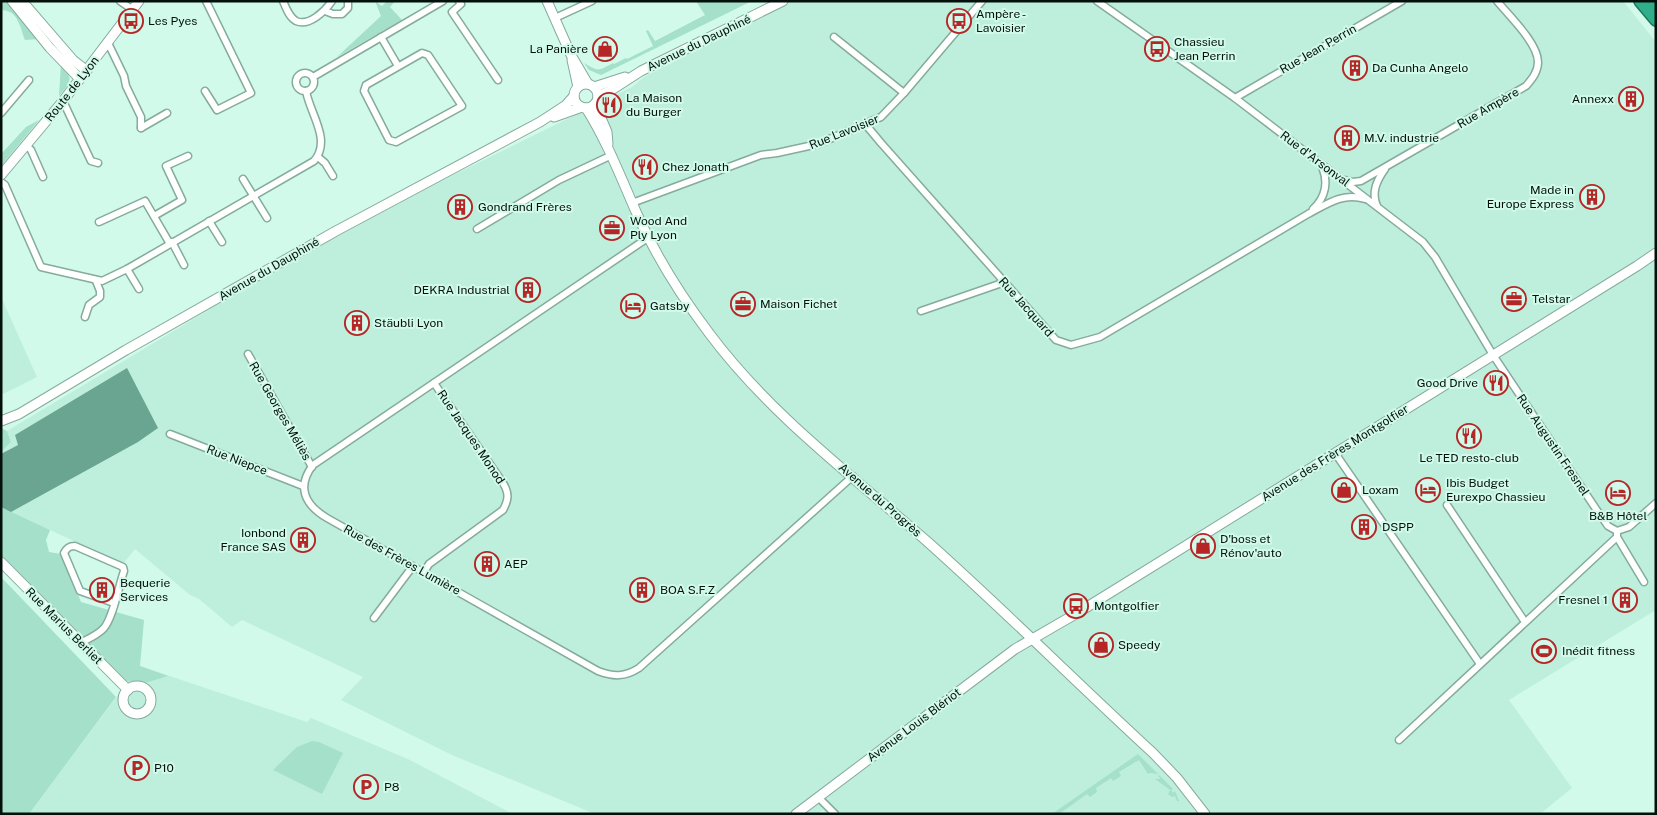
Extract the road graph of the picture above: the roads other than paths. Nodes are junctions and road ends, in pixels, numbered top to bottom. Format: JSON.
{"nodes":[{"id":1,"x":12,"y":1,"type":"edge"},
{"id":2,"x":22,"y":1,"type":"edge"},
{"id":3,"x":120,"y":1,"type":"edge"},
{"id":4,"x":139,"y":1,"type":"edge"},
{"id":5,"x":206,"y":1,"type":"edge"},
{"id":6,"x":283,"y":1,"type":"edge"},
{"id":7,"x":332,"y":1,"type":"edge"},
{"id":8,"x":348,"y":1,"type":"edge"},
{"id":9,"x":443,"y":1,"type":"edge"},
{"id":10,"x":460,"y":1,"type":"edge"},
{"id":11,"x":547,"y":1,"type":"edge"},
{"id":12,"x":592,"y":1,"type":"edge"},
{"id":13,"x":783,"y":1,"type":"edge"},
{"id":14,"x":982,"y":1,"type":"edge"},
{"id":15,"x":1097,"y":1,"type":"edge"},
{"id":16,"x":1402,"y":1,"type":"edge"},
{"id":17,"x":1497,"y":1,"type":"edge"},
{"id":18,"x":1640,"y":1,"type":"edge"},
{"id":19,"x":133,"y":10,"type":"junction"},
{"id":20,"x":325,"y":11,"type":"junction"},
{"id":21,"x":555,"y":18,"type":"junction"},
{"id":22,"x":1656,"y":20,"type":"edge"},
{"id":23,"x":381,"y":37,"type":"junction"},
{"id":24,"x":834,"y":37,"type":"dead end"},
{"id":25,"x":108,"y":43,"type":"junction"},
{"id":26,"x":571,"y":55,"type":"junction"},
{"id":27,"x":398,"y":66,"type":"junction"},
{"id":28,"x":87,"y":71,"type":"junction"},
{"id":29,"x":641,"y":71,"type":"junction"},
{"id":30,"x":313,"y":77,"type":"junction"},
{"id":31,"x":80,"y":79,"type":"junction"},
{"id":32,"x":29,"y":80,"type":"dead end"},
{"id":33,"x":498,"y":80,"type":"dead end"},
{"id":34,"x":591,"y":85,"type":"junction"},
{"id":35,"x":578,"y":87,"type":"junction"},
{"id":36,"x":205,"y":91,"type":"dead end"},
{"id":37,"x":306,"y":91,"type":"junction"},
{"id":38,"x":904,"y":93,"type":"junction"},
{"id":39,"x":574,"y":96,"type":"junction"},
{"id":40,"x":1235,"y":98,"type":"junction"},
{"id":41,"x":63,"y":101,"type":"junction"},
{"id":42,"x":590,"y":103,"type":"junction"},
{"id":43,"x":1,"y":113,"type":"edge"},
{"id":44,"x":167,"y":113,"type":"dead end"},
{"id":45,"x":540,"y":122,"type":"junction"},
{"id":46,"x":866,"y":125,"type":"junction"},
{"id":47,"x":26,"y":145,"type":"junction"},
{"id":48,"x":610,"y":151,"type":"junction"},
{"id":49,"x":188,"y":156,"type":"dead end"},
{"id":50,"x":318,"y":157,"type":"junction"},
{"id":51,"x":98,"y":163,"type":"dead end"},
{"id":52,"x":1321,"y":165,"type":"junction"},
{"id":53,"x":1388,"y":166,"type":"junction"},
{"id":54,"x":1,"y":174,"type":"edge"},
{"id":55,"x":333,"y":176,"type":"dead end"},
{"id":56,"x":43,"y":178,"type":"dead end"},
{"id":57,"x":1340,"y":178,"type":"junction"},
{"id":58,"x":243,"y":179,"type":"dead end"},
{"id":59,"x":1,"y":182,"type":"edge"},
{"id":60,"x":253,"y":196,"type":"junction"},
{"id":61,"x":1370,"y":201,"type":"junction"},
{"id":62,"x":632,"y":202,"type":"junction"},
{"id":63,"x":1378,"y":207,"type":"junction"},
{"id":64,"x":1308,"y":214,"type":"junction"},
{"id":65,"x":154,"y":216,"type":"junction"},
{"id":66,"x":267,"y":218,"type":"dead end"},
{"id":67,"x":209,"y":221,"type":"junction"},
{"id":68,"x":99,"y":222,"type":"dead end"},
{"id":69,"x":477,"y":229,"type":"dead end"},
{"id":70,"x":648,"y":237,"type":"junction"},
{"id":71,"x":222,"y":242,"type":"dead end"},
{"id":72,"x":171,"y":243,"type":"junction"},
{"id":73,"x":1656,"y":253,"type":"edge"},
{"id":74,"x":1656,"y":257,"type":"edge"},
{"id":75,"x":184,"y":265,"type":"dead end"},
{"id":76,"x":1637,"y":266,"type":"junction"},
{"id":77,"x":127,"y":269,"type":"junction"},
{"id":78,"x":96,"y":281,"type":"junction"},
{"id":79,"x":1005,"y":282,"type":"junction"},
{"id":80,"x":139,"y":290,"type":"dead end"},
{"id":81,"x":921,"y":311,"type":"dead end"},
{"id":82,"x":85,"y":317,"type":"dead end"},
{"id":83,"x":248,"y":354,"type":"dead end"},
{"id":84,"x":1494,"y":355,"type":"junction"},
{"id":85,"x":434,"y":383,"type":"junction"},
{"id":86,"x":1,"y":421,"type":"edge"},
{"id":87,"x":170,"y":434,"type":"dead end"},
{"id":88,"x":1335,"y":453,"type":"junction"},
{"id":89,"x":312,"y":467,"type":"junction"},
{"id":90,"x":853,"y":476,"type":"junction"},
{"id":91,"x":303,"y":486,"type":"junction"},
{"id":92,"x":1656,"y":503,"type":"edge"},
{"id":93,"x":1447,"y":505,"type":"dead end"},
{"id":94,"x":1617,"y":534,"type":"junction"},
{"id":95,"x":1,"y":562,"type":"edge"},
{"id":96,"x":413,"y":566,"type":"junction"},
{"id":97,"x":424,"y":572,"type":"junction"},
{"id":98,"x":1644,"y":582,"type":"dead end"},
{"id":99,"x":114,"y":603,"type":"junction"},
{"id":100,"x":374,"y":618,"type":"dead end"},
{"id":101,"x":1526,"y":622,"type":"junction"},
{"id":102,"x":1032,"y":639,"type":"junction"},
{"id":103,"x":80,"y":643,"type":"junction"},
{"id":104,"x":1480,"y":664,"type":"junction"},
{"id":105,"x":128,"y":690,"type":"dead end"},
{"id":106,"x":1399,"y":740,"type":"dead end"},
{"id":107,"x":818,"y":797,"type":"junction"},
{"id":108,"x":796,"y":814,"type":"edge"},
{"id":109,"x":835,"y":814,"type":"edge"},
{"id":110,"x":1205,"y":814,"type":"edge"}],
"edges":[{"from":1,"to":31,"type":"street"},
{"from":2,"to":28,"type":"street"},
{"from":3,"to":19,"type":"street"},
{"from":4,"to":19,"type":"street","name":"Route de Lyon"},
{"from":5,"to":36,"type":"street"},
{"from":6,"to":20,"type":"street"},
{"from":7,"to":20,"type":"street"},
{"from":8,"to":20,"type":"street"},
{"from":9,"to":23,"type":"street"},
{"from":10,"to":33,"type":"street"},
{"from":11,"to":21,"type":"street"},
{"from":12,"to":21,"type":"street"},
{"from":13,"to":29,"type":"street","name":"Avenue du Dauphiné"},
{"from":14,"to":38,"type":"street","name":"Rue Lavoisier"},
{"from":15,"to":40,"type":"street","name":"Rue d'Arsonval"},
{"from":16,"to":40,"type":"street","name":"Rue Jean Perrin"},
{"from":17,"to":53,"type":"street","name":"Rue Ampère"},
{"from":18,"to":22,"type":"highway"},
{"from":19,"to":25,"type":"street","name":"Route de Lyon"},
{"from":21,"to":26,"type":"street"},
{"from":23,"to":27,"type":"street"},
{"from":23,"to":30,"type":"street"},
{"from":24,"to":38,"type":"street"},
{"from":25,"to":28,"type":"street","name":"Route de Lyon"},
{"from":25,"to":44,"type":"street"},
{"from":26,"to":34,"type":"street"},
{"from":26,"to":35,"type":"street"},
{"from":27,"to":27,"type":"street"},
{"from":28,"to":31,"type":"street","name":"Route de Lyon"},
{"from":29,"to":34,"type":"street","name":"Avenue du Dauphiné"},
{"from":29,"to":42,"type":"street","name":"Avenue du Dauphiné"},
{"from":30,"to":37,"type":"street"},
{"from":30,"to":37,"type":"street"},
{"from":31,"to":41,"type":"street","name":"Route de Lyon"},
{"from":32,"to":43,"type":"street"},
{"from":34,"to":35,"type":"street","name":"Avenue du Dauphiné"},
{"from":34,"to":42,"type":"street"},
{"from":35,"to":39,"type":"street"},
{"from":37,"to":50,"type":"street"},
{"from":38,"to":46,"type":"street","name":"Rue Lavoisier"},
{"from":39,"to":42,"type":"street"},
{"from":39,"to":45,"type":"street","name":"Avenue du Dauphiné"},
{"from":40,"to":52,"type":"street","name":"Rue d'Arsonval"},
{"from":41,"to":47,"type":"street","name":"Route de Lyon"},
{"from":41,"to":51,"type":"street"},
{"from":42,"to":45,"type":"street","name":"Avenue du Dauphiné"},
{"from":42,"to":48,"type":"street","name":"Avenue du Progrès"},
{"from":45,"to":86,"type":"street","name":"Avenue du Dauphiné"},
{"from":46,"to":62,"type":"street","name":"Rue Lavoisier"},
{"from":46,"to":79,"type":"street","name":"Rue Jacquard"},
{"from":47,"to":54,"type":"street","name":"Route de Lyon"},
{"from":47,"to":56,"type":"street"},
{"from":48,"to":62,"type":"street","name":"Avenue du Progrès"},
{"from":48,"to":69,"type":"street"},
{"from":49,"to":65,"type":"street"},
{"from":50,"to":55,"type":"street"},
{"from":50,"to":60,"type":"street"},
{"from":52,"to":57,"type":"street","name":"Rue d'Arsonval"},
{"from":52,"to":64,"type":"street","name":"Rue Jacquard"},
{"from":53,"to":57,"type":"street","name":"Rue Ampère"},
{"from":53,"to":63,"type":"street","name":"Rue Ampère"},
{"from":57,"to":61,"type":"street","name":"Rue d'Arsonval"},
{"from":58,"to":60,"type":"street"},
{"from":59,"to":78,"type":"street"},
{"from":60,"to":66,"type":"street"},
{"from":60,"to":67,"type":"street"},
{"from":61,"to":63,"type":"street","name":"Rue d'Arsonval"},
{"from":61,"to":64,"type":"street","name":"Rue Jacquard"},
{"from":62,"to":70,"type":"street","name":"Avenue du Progrès"},
{"from":63,"to":84,"type":"street","name":"Rue d'Arsonval"},
{"from":64,"to":79,"type":"street","name":"Rue Jacquard"},
{"from":65,"to":68,"type":"street"},
{"from":65,"to":72,"type":"street"},
{"from":67,"to":71,"type":"street"},
{"from":67,"to":72,"type":"street"},
{"from":70,"to":85,"type":"street"},
{"from":70,"to":90,"type":"street","name":"Avenue du Progrès"},
{"from":72,"to":75,"type":"street"},
{"from":72,"to":77,"type":"street"},
{"from":73,"to":76,"type":"street","name":"Avenue des Frères Montgolfier"},
{"from":74,"to":76,"type":"street","name":"Avenue des Frères Montgolfier"},
{"from":76,"to":84,"type":"street","name":"Avenue des Frères Montgolfier"},
{"from":77,"to":78,"type":"street"},
{"from":77,"to":80,"type":"street"},
{"from":78,"to":82,"type":"street"},
{"from":79,"to":81,"type":"street"},
{"from":83,"to":89,"type":"street","name":"Rue Georges Méliès"},
{"from":84,"to":88,"type":"street","name":"Avenue des Frères Montgolfier"},
{"from":84,"to":94,"type":"street","name":"Rue Augustin Fresnel"},
{"from":85,"to":89,"type":"street"},
{"from":85,"to":97,"type":"street","name":"Rue Jacques Monod"},
{"from":87,"to":91,"type":"street","name":"Rue Niepce"},
{"from":88,"to":102,"type":"street","name":"Avenue des Frères Montgolfier"},
{"from":88,"to":104,"type":"street"},
{"from":89,"to":91,"type":"street"},
{"from":90,"to":97,"type":"street","name":"Rue des Frères Lumière"},
{"from":90,"to":102,"type":"street","name":"Avenue du Progrès"},
{"from":91,"to":96,"type":"street","name":"Rue des Frères Lumière"},
{"from":92,"to":94,"type":"street"},
{"from":93,"to":101,"type":"street"},
{"from":94,"to":98,"type":"street","name":"Rue Augustin Fresnel"},
{"from":94,"to":101,"type":"street"},
{"from":95,"to":103,"type":"street","name":"Rue Marius Berliet"},
{"from":96,"to":97,"type":"street","name":"Rue des Frères Lumière"},
{"from":96,"to":100,"type":"street"},
{"from":99,"to":99,"type":"street"},
{"from":99,"to":103,"type":"street"},
{"from":101,"to":104,"type":"street"},
{"from":102,"to":107,"type":"street","name":"Avenue Louis Blériot"},
{"from":102,"to":110,"type":"street","name":"Avenue du Progrès"},
{"from":103,"to":105,"type":"street","name":"Rue Marius Berliet"},
{"from":104,"to":106,"type":"street"},
{"from":107,"to":108,"type":"street","name":"Avenue Louis Blériot"},
{"from":107,"to":109,"type":"street"}]}
